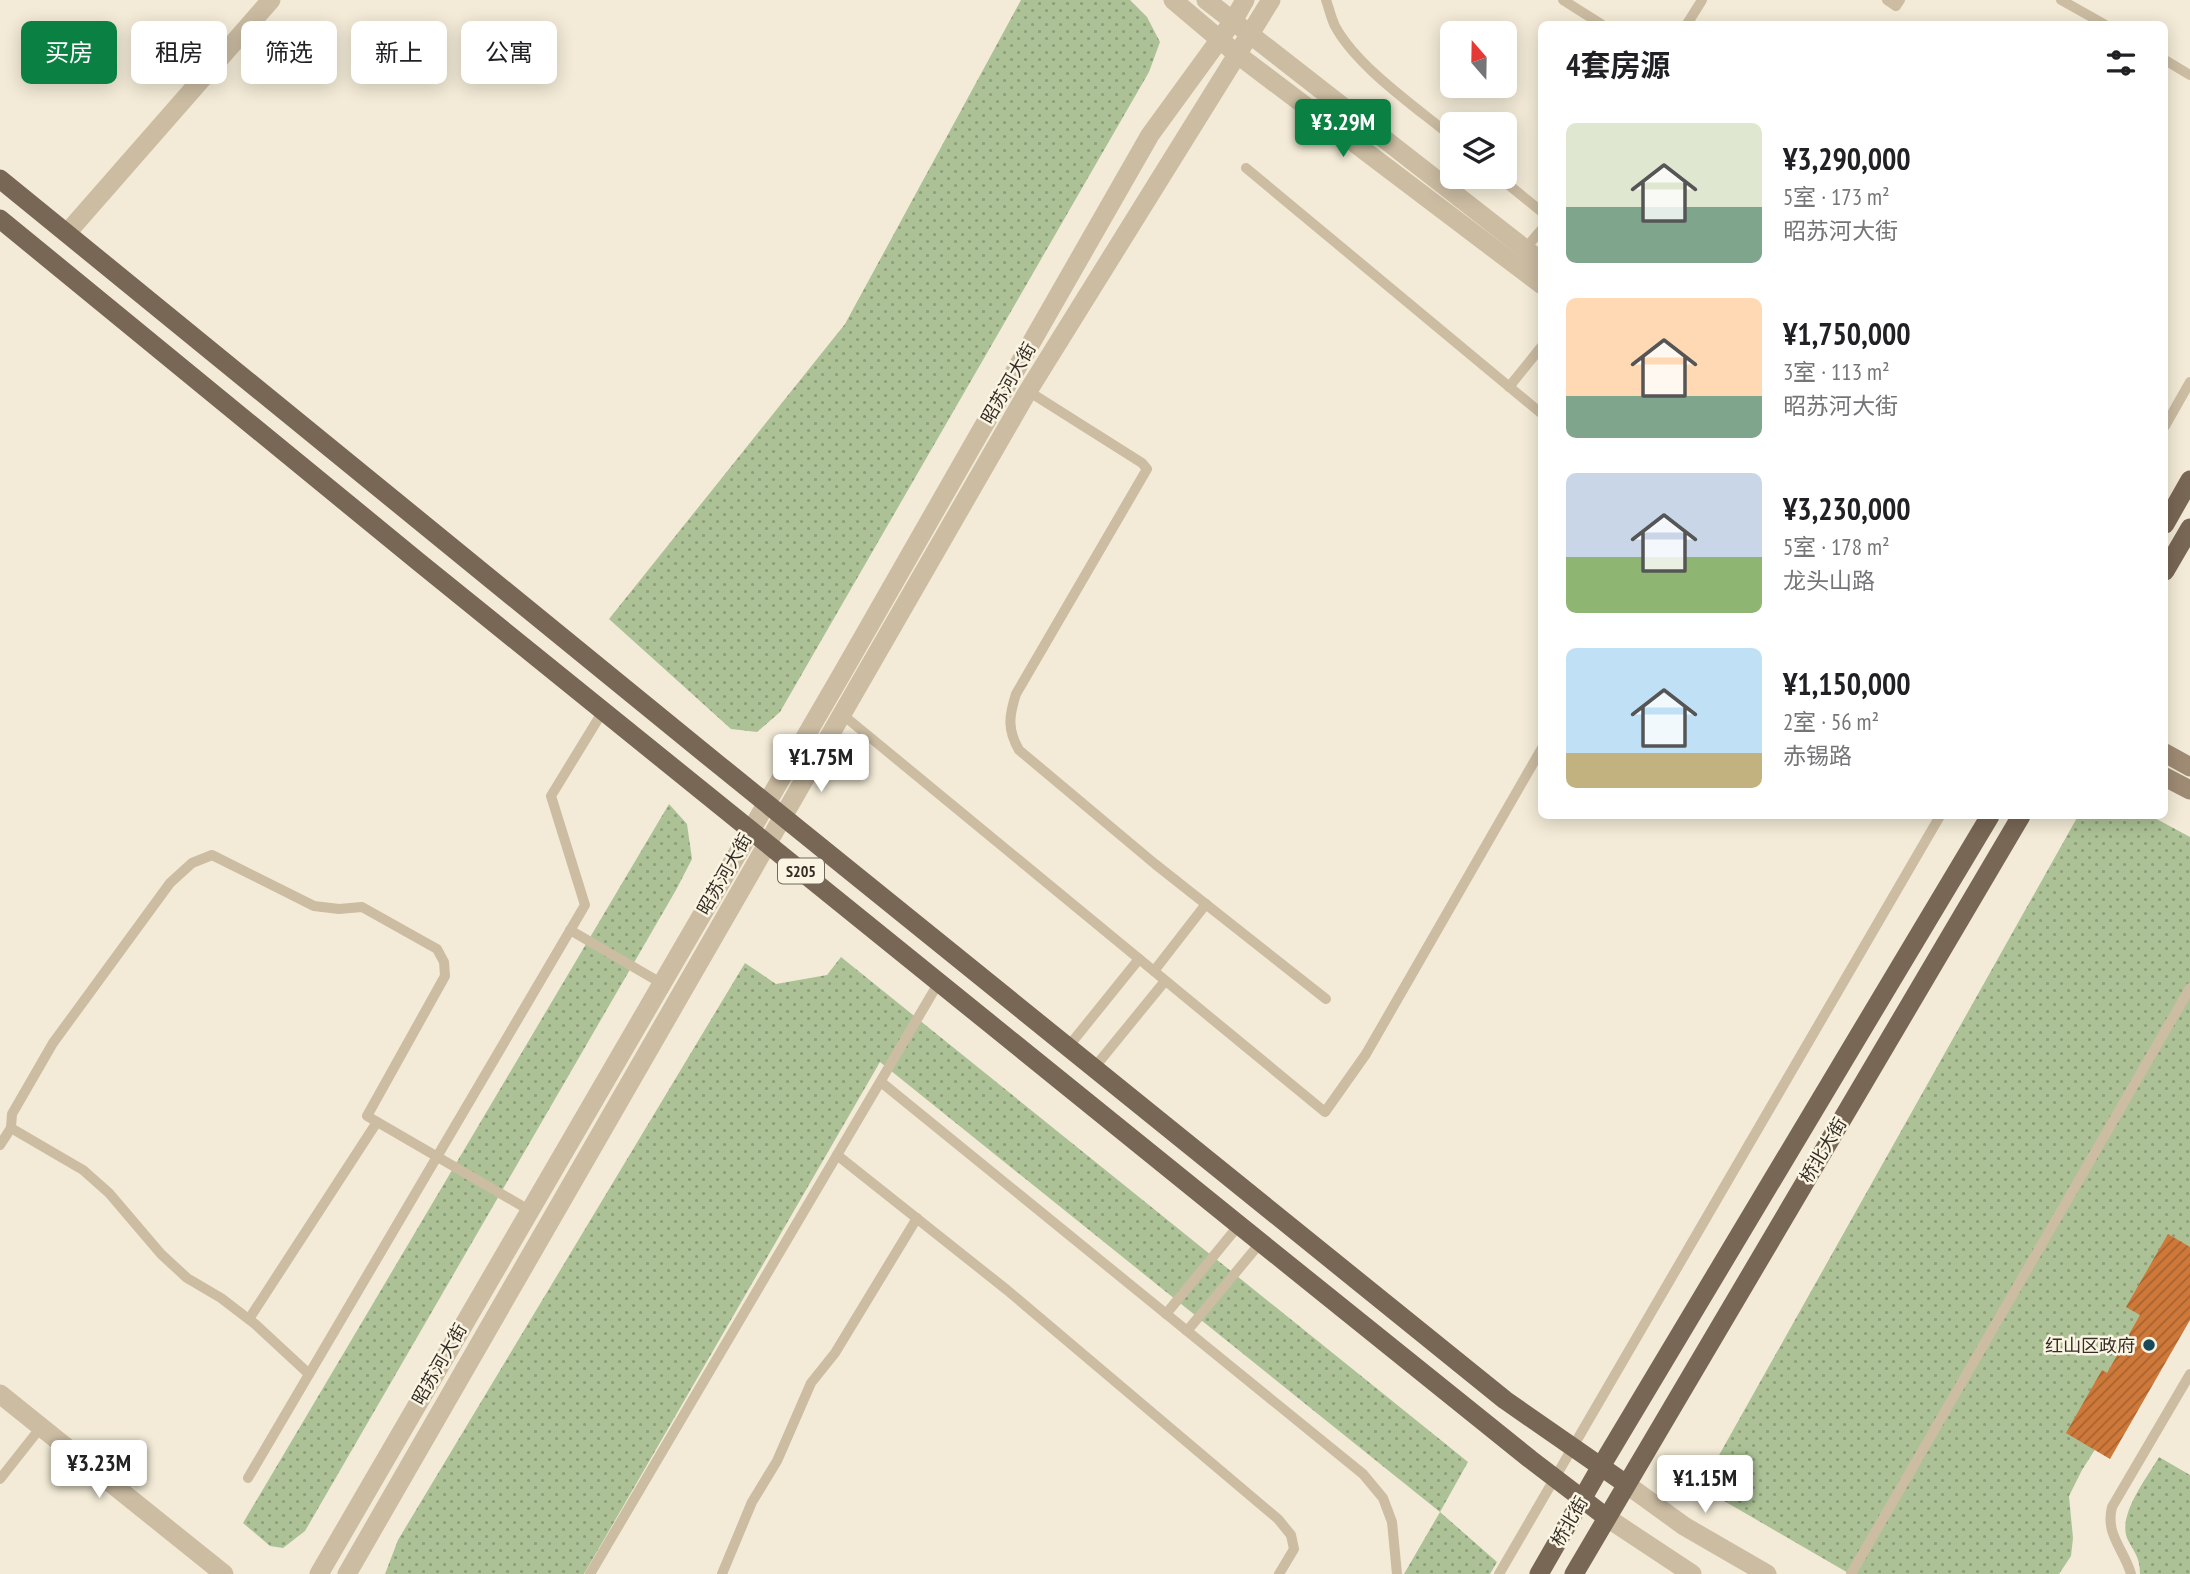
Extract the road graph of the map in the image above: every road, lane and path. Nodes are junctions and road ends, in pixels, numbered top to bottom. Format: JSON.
{"nodes":[{"id":1,"x":271,"y":0,"type":"edge"},
{"id":2,"x":1172,"y":0,"type":"edge"},
{"id":3,"x":1206,"y":0,"type":"edge"},
{"id":4,"x":1245,"y":0,"type":"edge"},
{"id":5,"x":1271,"y":0,"type":"edge"},
{"id":6,"x":1326,"y":0,"type":"edge"},
{"id":7,"x":1563,"y":0,"type":"edge"},
{"id":8,"x":1702,"y":0,"type":"edge"},
{"id":9,"x":1887,"y":0,"type":"edge"},
{"id":10,"x":1900,"y":0,"type":"edge"},
{"id":11,"x":2061,"y":0,"type":"edge"},
{"id":12,"x":1233,"y":21,"type":"junction"},
{"id":13,"x":1596,"y":21,"type":"edge"},
{"id":14,"x":1689,"y":21,"type":"edge"},
{"id":15,"x":2099,"y":21,"type":"edge"},
{"id":16,"x":1251,"y":34,"type":"junction"},
{"id":17,"x":1218,"y":39,"type":"junction"},
{"id":18,"x":1238,"y":55,"type":"junction"},
{"id":19,"x":2168,"y":62,"type":"edge"},
{"id":20,"x":2190,"y":75,"type":"edge"},
{"id":21,"x":1440,"y":128,"type":"edge"},
{"id":22,"x":1246,"y":168,"type":"dead end"},
{"id":23,"x":0,"y":178,"type":"edge"},
{"id":24,"x":1514,"y":189,"type":"edge"},
{"id":25,"x":1538,"y":209,"type":"edge"},
{"id":26,"x":0,"y":219,"type":"edge"},
{"id":27,"x":66,"y":233,"type":"junction"},
{"id":28,"x":1538,"y":234,"type":"edge"},
{"id":29,"x":1520,"y":255,"type":"junction"},
{"id":30,"x":1538,"y":260,"type":"edge"},
{"id":31,"x":1538,"y":280,"type":"edge"},
{"id":32,"x":1538,"y":351,"type":"edge"},
{"id":33,"x":2190,"y":382,"type":"edge"},
{"id":34,"x":1509,"y":387,"type":"junction"},
{"id":35,"x":1028,"y":391,"type":"junction"},
{"id":36,"x":1538,"y":411,"type":"edge"},
{"id":37,"x":2168,"y":421,"type":"edge"},
{"id":38,"x":2190,"y":480,"type":"edge"},
{"id":39,"x":2168,"y":519,"type":"edge"},
{"id":40,"x":2190,"y":528,"type":"edge"},
{"id":41,"x":2168,"y":566,"type":"edge"},
{"id":42,"x":603,"y":710,"type":"junction"},
{"id":43,"x":843,"y":715,"type":"junction"},
{"id":44,"x":2168,"y":754,"type":"edge"},
{"id":45,"x":1538,"y":755,"type":"edge"},
{"id":46,"x":2190,"y":767,"type":"edge"},
{"id":47,"x":2168,"y":779,"type":"edge"},
{"id":48,"x":2190,"y":790,"type":"edge"},
{"id":49,"x":765,"y":803,"type":"junction"},
{"id":50,"x":784,"y":817,"type":"junction"},
{"id":51,"x":1938,"y":819,"type":"edge"},
{"id":52,"x":1988,"y":819,"type":"edge"},
{"id":53,"x":2019,"y":819,"type":"edge"},
{"id":54,"x":750,"y":829,"type":"junction"},
{"id":55,"x":768,"y":844,"type":"junction"},
{"id":56,"x":1206,"y":904,"type":"junction"},
{"id":57,"x":570,"y":930,"type":"junction"},
{"id":58,"x":1139,"y":959,"type":"junction"},
{"id":59,"x":1154,"y":971,"type":"junction"},
{"id":60,"x":1165,"y":981,"type":"junction"},
{"id":61,"x":939,"y":982,"type":"junction"},
{"id":62,"x":661,"y":983,"type":"junction"},
{"id":63,"x":2190,"y":988,"type":"edge"},
{"id":64,"x":1326,"y":999,"type":"dead end"},
{"id":65,"x":1068,"y":1047,"type":"junction"},
{"id":66,"x":1094,"y":1068,"type":"junction"},
{"id":67,"x":881,"y":1082,"type":"junction"},
{"id":68,"x":377,"y":1122,"type":"junction"},
{"id":69,"x":11,"y":1128,"type":"junction"},
{"id":70,"x":0,"y":1145,"type":"edge"},
{"id":71,"x":837,"y":1155,"type":"junction"},
{"id":72,"x":437,"y":1157,"type":"junction"},
{"id":73,"x":529,"y":1210,"type":"junction"},
{"id":74,"x":917,"y":1218,"type":"junction"},
{"id":75,"x":1239,"y":1225,"type":"junction"},
{"id":76,"x":1261,"y":1242,"type":"junction"},
{"id":77,"x":1166,"y":1314,"type":"junction"},
{"id":78,"x":249,"y":1319,"type":"junction"},
{"id":79,"x":1187,"y":1331,"type":"junction"},
{"id":80,"x":309,"y":1374,"type":"junction"},
{"id":81,"x":2190,"y":1374,"type":"edge"},
{"id":82,"x":0,"y":1394,"type":"edge"},
{"id":83,"x":41,"y":1427,"type":"junction"},
{"id":84,"x":1572,"y":1448,"type":"junction"},
{"id":85,"x":1600,"y":1468,"type":"junction"},
{"id":86,"x":248,"y":1478,"type":"dead end"},
{"id":87,"x":0,"y":1479,"type":"edge"},
{"id":88,"x":1555,"y":1479,"type":"junction"},
{"id":89,"x":1626,"y":1484,"type":"junction"},
{"id":90,"x":1582,"y":1499,"type":"junction"},
{"id":91,"x":1606,"y":1517,"type":"junction"},
{"id":92,"x":224,"y":1574,"type":"edge"},
{"id":93,"x":319,"y":1574,"type":"edge"},
{"id":94,"x":347,"y":1574,"type":"edge"},
{"id":95,"x":590,"y":1574,"type":"edge"},
{"id":96,"x":722,"y":1574,"type":"edge"},
{"id":97,"x":1279,"y":1574,"type":"edge"},
{"id":98,"x":1397,"y":1574,"type":"edge"},
{"id":99,"x":1499,"y":1574,"type":"edge"},
{"id":100,"x":1539,"y":1574,"type":"edge"},
{"id":101,"x":1574,"y":1574,"type":"edge"},
{"id":102,"x":1692,"y":1574,"type":"edge"},
{"id":103,"x":1767,"y":1574,"type":"edge"},
{"id":104,"x":1851,"y":1574,"type":"edge"},
{"id":105,"x":2131,"y":1574,"type":"edge"}],
"edges":[{"from":1,"to":27,"type":"street"},
{"from":2,"to":17,"type":"street"},
{"from":3,"to":12,"type":"street"},
{"from":4,"to":12,"type":"street","name":"昭苏河大街"},
{"from":5,"to":16,"type":"street","name":"昭苏河大街"},
{"from":6,"to":21,"type":"lane"},
{"from":7,"to":13,"type":"lane"},
{"from":8,"to":14,"type":"lane"},
{"from":9,"to":10,"type":"lane"},
{"from":11,"to":15,"type":"lane"},
{"from":12,"to":16,"type":"street"},
{"from":12,"to":17,"type":"street","name":"昭苏河大街"},
{"from":16,"to":18,"type":"street","name":"昭苏河大街"},
{"from":16,"to":29,"type":"street"},
{"from":17,"to":18,"type":"street"},
{"from":17,"to":49,"type":"street","name":"昭苏河大街"},
{"from":18,"to":29,"type":"street"},
{"from":18,"to":35,"type":"street","name":"昭苏河大街"},
{"from":19,"to":20,"type":"lane"},
{"from":22,"to":34,"type":"lane"},
{"from":23,"to":27,"type":"main road","number":"S205"},
{"from":24,"to":25,"type":"lane"},
{"from":26,"to":42,"type":"main road","number":"S205"},
{"from":27,"to":49,"type":"main road","number":"S205"},
{"from":28,"to":29,"type":"lane"},
{"from":29,"to":30,"type":"street"},
{"from":29,"to":31,"type":"street"},
{"from":32,"to":34,"type":"lane"},
{"from":33,"to":37,"type":"lane"},
{"from":34,"to":36,"type":"lane"},
{"from":35,"to":43,"type":"street","name":"昭苏河大街"},
{"from":35,"to":56,"type":"lane"},
{"from":38,"to":39,"type":"main road"},
{"from":40,"to":41,"type":"main road"},
{"from":42,"to":54,"type":"main road","number":"S205"},
{"from":42,"to":57,"type":"lane"},
{"from":43,"to":50,"type":"street","name":"昭苏河大街"},
{"from":43,"to":58,"type":"lane"},
{"from":44,"to":46,"type":"main road"},
{"from":45,"to":60,"type":"lane"},
{"from":47,"to":48,"type":"main road"},
{"from":49,"to":50,"type":"main road","number":"S205"},
{"from":49,"to":54,"type":"street","name":"昭苏河大街"},
{"from":50,"to":55,"type":"street","name":"昭苏河大街"},
{"from":50,"to":65,"type":"main road","number":"S205"},
{"from":51,"to":84,"type":"lane"},
{"from":52,"to":85,"type":"main road","name":"桥北大街"},
{"from":53,"to":89,"type":"main road","name":"桥北大街"},
{"from":54,"to":55,"type":"main road","number":"S205"},
{"from":54,"to":62,"type":"street","name":"昭苏河大街"},
{"from":55,"to":61,"type":"main road","number":"S205"},
{"from":55,"to":94,"type":"street","name":"昭苏河大街"},
{"from":56,"to":59,"type":"lane"},
{"from":56,"to":64,"type":"lane"},
{"from":57,"to":62,"type":"lane"},
{"from":57,"to":72,"type":"lane"},
{"from":58,"to":59,"type":"lane"},
{"from":58,"to":65,"type":"lane"},
{"from":59,"to":60,"type":"lane"},
{"from":60,"to":66,"type":"lane"},
{"from":61,"to":67,"type":"lane"},
{"from":61,"to":75,"type":"main road","number":"S205"},
{"from":62,"to":73,"type":"street","name":"昭苏河大街"},
{"from":63,"to":104,"type":"lane"},
{"from":65,"to":66,"type":"main road","number":"S205"},
{"from":66,"to":84,"type":"main road","number":"S205"},
{"from":67,"to":71,"type":"lane"},
{"from":67,"to":77,"type":"lane"},
{"from":68,"to":69,"type":"lane"},
{"from":68,"to":72,"type":"lane"},
{"from":68,"to":78,"type":"lane"},
{"from":69,"to":70,"type":"lane"},
{"from":69,"to":78,"type":"lane"},
{"from":71,"to":74,"type":"lane"},
{"from":71,"to":95,"type":"lane"},
{"from":72,"to":73,"type":"lane"},
{"from":72,"to":80,"type":"lane"},
{"from":73,"to":93,"type":"street","name":"昭苏河大街"},
{"from":74,"to":96,"type":"lane"},
{"from":74,"to":97,"type":"lane"},
{"from":75,"to":76,"type":"main road","number":"S205"},
{"from":75,"to":77,"type":"lane"},
{"from":76,"to":79,"type":"lane"},
{"from":76,"to":88,"type":"main road","number":"S205"},
{"from":77,"to":79,"type":"lane"},
{"from":78,"to":80,"type":"lane"},
{"from":79,"to":98,"type":"lane"},
{"from":80,"to":86,"type":"lane"},
{"from":81,"to":105,"type":"lane"},
{"from":82,"to":83,"type":"street"},
{"from":83,"to":87,"type":"lane"},
{"from":83,"to":92,"type":"street"},
{"from":84,"to":85,"type":"main road","number":"S205"},
{"from":84,"to":88,"type":"lane"},
{"from":85,"to":89,"type":"main road","number":"S205"},
{"from":85,"to":90,"type":"main road","name":"桥北街"},
{"from":88,"to":90,"type":"main road","number":"S205"},
{"from":88,"to":99,"type":"lane"},
{"from":89,"to":91,"type":"main road","name":"桥北街"},
{"from":89,"to":103,"type":"street"},
{"from":90,"to":91,"type":"main road","number":"S205"},
{"from":90,"to":100,"type":"main road","name":"桥北街"},
{"from":91,"to":101,"type":"main road","name":"桥北街"},
{"from":91,"to":102,"type":"street"}]}
